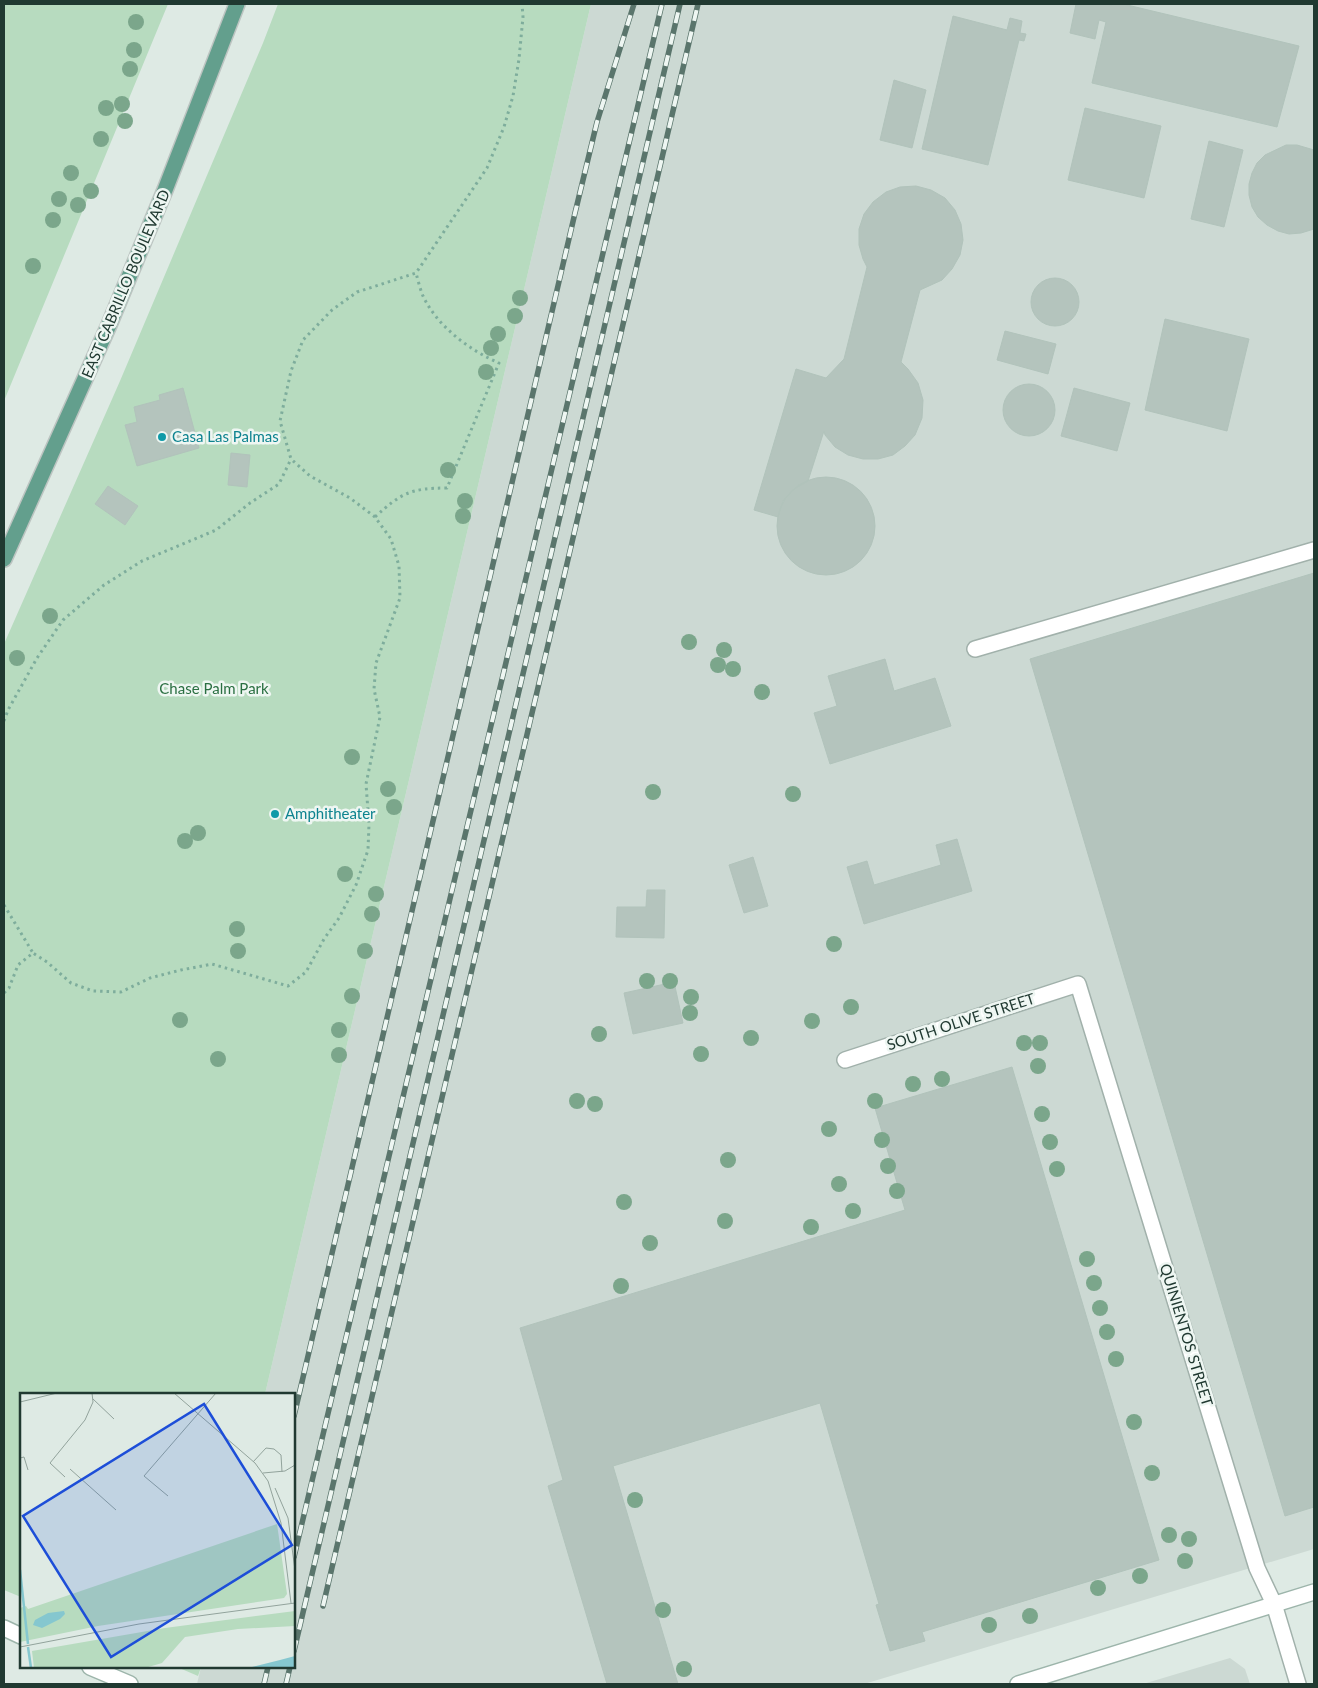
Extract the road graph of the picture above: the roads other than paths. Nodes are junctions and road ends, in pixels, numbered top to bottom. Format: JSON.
{"nodes":[{"id":1,"x":237,"y":4,"type":"edge"},
{"id":2,"x":1314,"y":550,"type":"edge"},
{"id":3,"x":4,"y":559,"type":"edge"},
{"id":4,"x":975,"y":649,"type":"dead end"},
{"id":5,"x":1078,"y":984,"type":"joint"},
{"id":6,"x":845,"y":1060,"type":"dead end"},
{"id":7,"x":1314,"y":1592,"type":"edge"},
{"id":8,"x":1274,"y":1604,"type":"junction"},
{"id":9,"x":4,"y":1628,"type":"edge"},
{"id":10,"x":20,"y":1636,"type":"edge"},
{"id":11,"x":92,"y":1668,"type":"edge"},
{"id":12,"x":130,"y":1684,"type":"edge"},
{"id":13,"x":1018,"y":1684,"type":"edge"},
{"id":14,"x":1298,"y":1684,"type":"edge"}],
"edges":[{"from":1,"to":3,"type":"main road","name":"EAST CABRILLO BOULEVARD"},
{"from":2,"to":4,"type":"street"},
{"from":5,"to":6,"type":"street","name":"SOUTH OLIVE STREET"},
{"from":5,"to":8,"type":"street","name":"QUINIENTOS STREET"},
{"from":7,"to":8,"type":"street"},
{"from":8,"to":13,"type":"street"},
{"from":8,"to":14,"type":"street","name":"QUINIENTOS STREET"},
{"from":9,"to":10,"type":"street"},
{"from":11,"to":12,"type":"street"}]}
